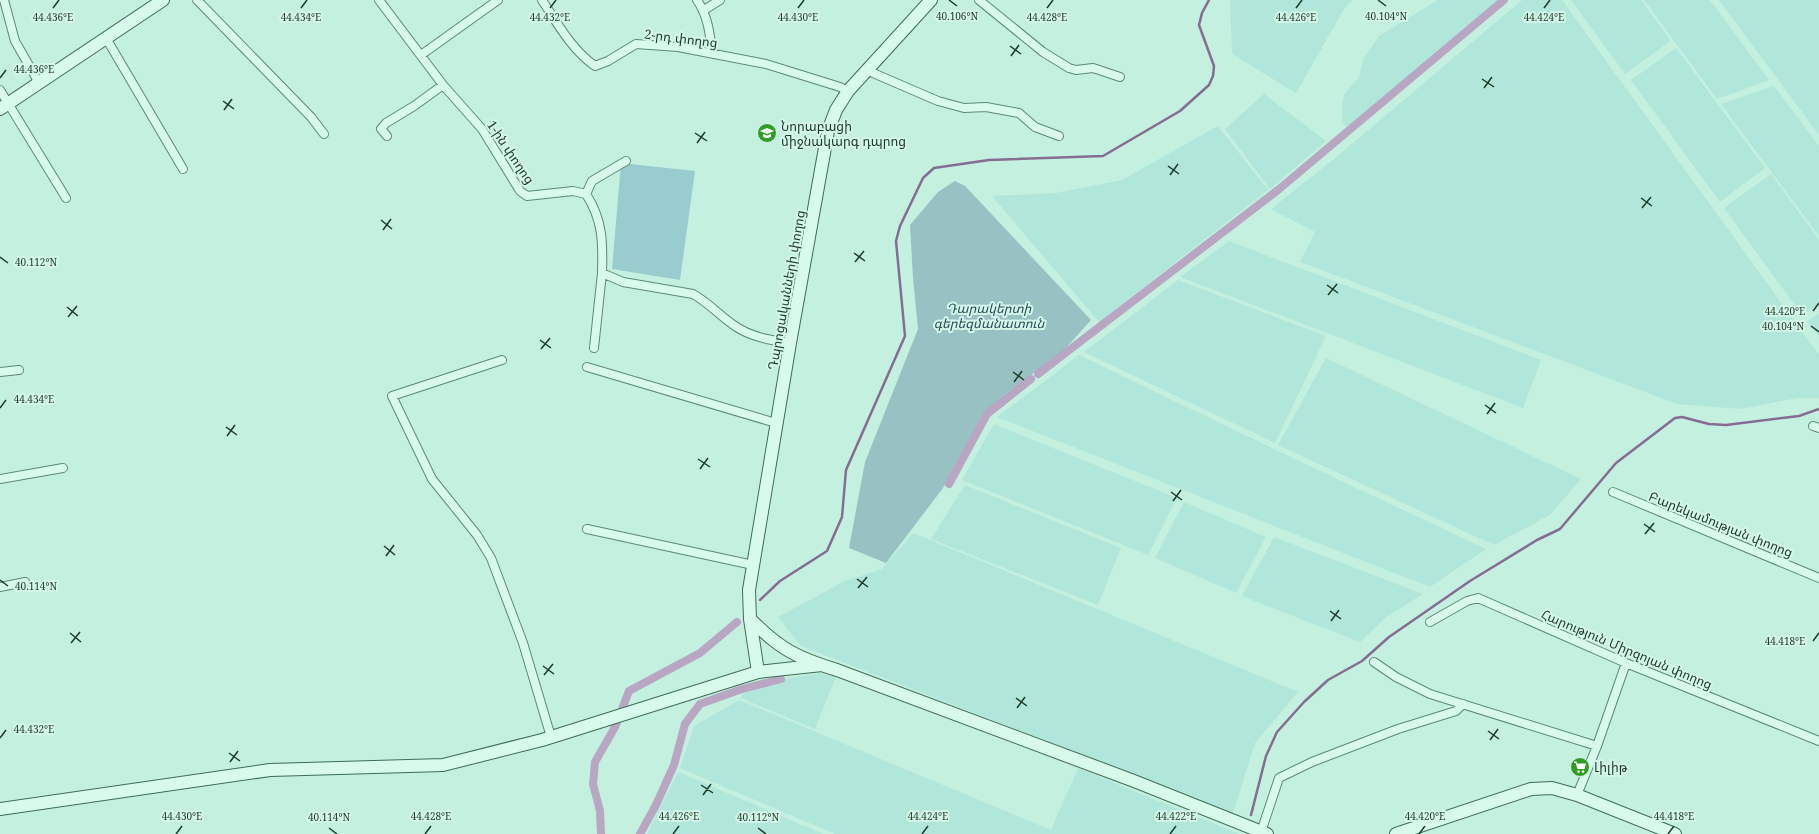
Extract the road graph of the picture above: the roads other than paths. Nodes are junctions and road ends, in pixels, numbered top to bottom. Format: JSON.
{"nodes":[{"id":1,"x":4,"y":0,"type":"edge"},
{"id":2,"x":163,"y":0,"type":"edge"},
{"id":3,"x":197,"y":0,"type":"edge"},
{"id":4,"x":379,"y":0,"type":"edge"},
{"id":5,"x":498,"y":0,"type":"edge"},
{"id":6,"x":542,"y":0,"type":"edge"},
{"id":7,"x":697,"y":0,"type":"edge"},
{"id":8,"x":720,"y":0,"type":"edge"},
{"id":9,"x":931,"y":0,"type":"edge"},
{"id":10,"x":979,"y":0,"type":"edge"},
{"id":11,"x":704,"y":10,"type":"junction"},
{"id":12,"x":106,"y":38,"type":"junction"},
{"id":13,"x":712,"y":53,"type":"junction"},
{"id":14,"x":420,"y":55,"type":"junction"},
{"id":15,"x":868,"y":69,"type":"junction"},
{"id":16,"x":1120,"y":77,"type":"dead end"},
{"id":17,"x":39,"y":83,"type":"junction"},
{"id":18,"x":442,"y":85,"type":"junction"},
{"id":19,"x":0,"y":90,"type":"edge"},
{"id":20,"x":848,"y":91,"type":"junction"},
{"id":21,"x":4,"y":106,"type":"edge"},
{"id":22,"x":324,"y":134,"type":"dead end"},
{"id":23,"x":387,"y":136,"type":"dead end"},
{"id":24,"x":1059,"y":136,"type":"dead end"},
{"id":25,"x":626,"y":161,"type":"dead end"},
{"id":26,"x":184,"y":168,"type":"dead end"},
{"id":27,"x":586,"y":194,"type":"junction"},
{"id":28,"x":66,"y":198,"type":"dead end"},
{"id":29,"x":602,"y":273,"type":"junction"},
{"id":30,"x":790,"y":343,"type":"junction"},
{"id":31,"x":594,"y":348,"type":"dead end"},
{"id":32,"x":502,"y":360,"type":"dead end"},
{"id":33,"x":587,"y":367,"type":"dead end"},
{"id":34,"x":19,"y":370,"type":"dead end"},
{"id":35,"x":0,"y":372,"type":"edge"},
{"id":36,"x":776,"y":423,"type":"junction"},
{"id":37,"x":64,"y":468,"type":"dead end"},
{"id":38,"x":0,"y":480,"type":"edge"},
{"id":39,"x":1613,"y":492,"type":"dead end"},
{"id":40,"x":587,"y":529,"type":"dead end"},
{"id":41,"x":754,"y":565,"type":"junction"},
{"id":42,"x":1819,"y":578,"type":"edge"},
{"id":43,"x":25,"y":582,"type":"dead end"},
{"id":44,"x":0,"y":587,"type":"edge"},
{"id":45,"x":750,"y":619,"type":"junction"},
{"id":46,"x":1430,"y":622,"type":"dead end"},
{"id":47,"x":1374,"y":662,"type":"dead end"},
{"id":48,"x":1626,"y":663,"type":"junction"},
{"id":49,"x":822,"y":666,"type":"junction"},
{"id":50,"x":758,"y":672,"type":"junction"},
{"id":51,"x":1463,"y":704,"type":"junction"},
{"id":52,"x":551,"y":737,"type":"junction"},
{"id":53,"x":1819,"y":741,"type":"edge"},
{"id":54,"x":1597,"y":746,"type":"junction"},
{"id":55,"x":1577,"y":795,"type":"junction"},
{"id":56,"x":0,"y":809,"type":"edge"},
{"id":57,"x":1264,"y":833,"type":"edge"},
{"id":58,"x":1396,"y":834,"type":"edge"},
{"id":59,"x":1675,"y":834,"type":"edge"}],
"edges":[{"from":1,"to":17,"type":"street"},
{"from":2,"to":12,"type":"main road"},
{"from":3,"to":22,"type":"street"},
{"from":4,"to":14,"type":"street","name":"1-ին փողոց"},
{"from":5,"to":14,"type":"street"},
{"from":6,"to":13,"type":"street","name":"2-րդ փողոց"},
{"from":7,"to":11,"type":"street"},
{"from":8,"to":11,"type":"street"},
{"from":9,"to":15,"type":"main road","name":"Դպրոցականների փողոց"},
{"from":10,"to":16,"type":"street"},
{"from":11,"to":13,"type":"street"},
{"from":12,"to":17,"type":"main road"},
{"from":12,"to":26,"type":"street"},
{"from":13,"to":20,"type":"street","name":"2-րդ փողոց"},
{"from":14,"to":18,"type":"street","name":"1-ին փողոց"},
{"from":15,"to":20,"type":"main road","name":"Դպրոցականների փողոց"},
{"from":15,"to":24,"type":"street"},
{"from":17,"to":21,"type":"main road"},
{"from":18,"to":23,"type":"street"},
{"from":18,"to":27,"type":"street","name":"1-ին փողոց"},
{"from":19,"to":21,"type":"street"},
{"from":20,"to":30,"type":"main road","name":"Դպրոցականների փողոց"},
{"from":21,"to":28,"type":"street"},
{"from":25,"to":27,"type":"street"},
{"from":27,"to":29,"type":"street"},
{"from":29,"to":30,"type":"street"},
{"from":29,"to":31,"type":"street"},
{"from":30,"to":36,"type":"main road","name":"Դպրոցականների փողոց"},
{"from":32,"to":52,"type":"street"},
{"from":33,"to":36,"type":"street"},
{"from":34,"to":35,"type":"street"},
{"from":36,"to":41,"type":"main road","name":"Դպրոցականների փողոց"},
{"from":37,"to":38,"type":"street"},
{"from":39,"to":42,"type":"street","name":"Բարեկամության փողոց"},
{"from":40,"to":41,"type":"street"},
{"from":41,"to":45,"type":"main road","name":"Դպրոցականների փողոց"},
{"from":43,"to":44,"type":"street"},
{"from":45,"to":49,"type":"main road"},
{"from":45,"to":50,"type":"main road","name":"Դպրոցականների փողոց"},
{"from":46,"to":48,"type":"street","name":"Հարություն Միրզոյան փողոց"},
{"from":47,"to":51,"type":"street"},
{"from":48,"to":53,"type":"street","name":"Հարություն Միրզոյան փողոց"},
{"from":48,"to":54,"type":"street"},
{"from":49,"to":50,"type":"main road"},
{"from":49,"to":57,"type":"main road"},
{"from":50,"to":52,"type":"main road"},
{"from":51,"to":54,"type":"street"},
{"from":51,"to":57,"type":"street"},
{"from":52,"to":56,"type":"main road"},
{"from":54,"to":55,"type":"street"},
{"from":55,"to":58,"type":"main road"},
{"from":55,"to":59,"type":"main road"}]}
